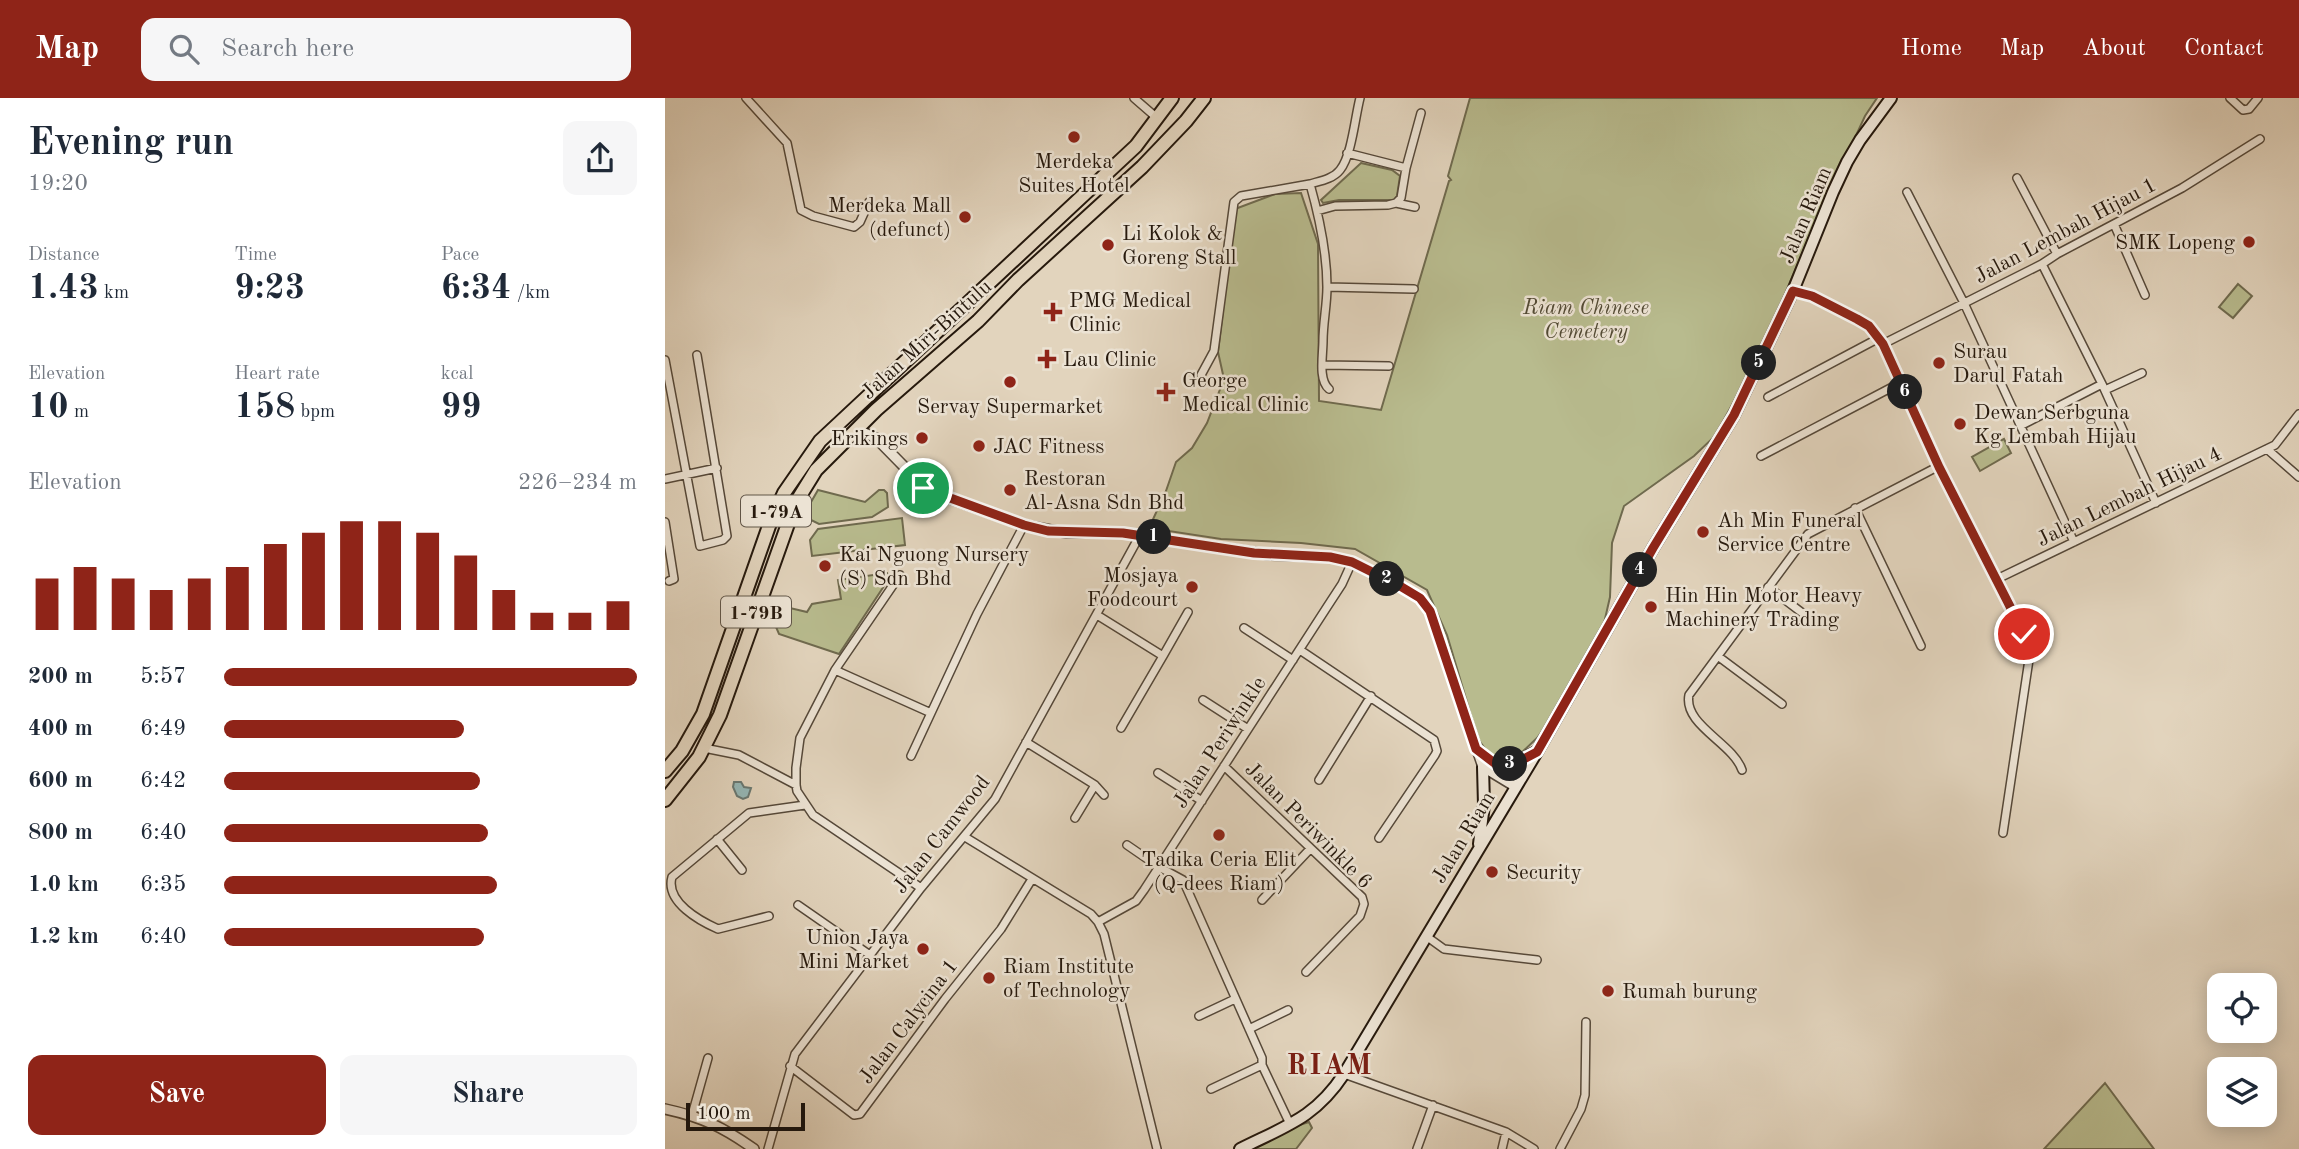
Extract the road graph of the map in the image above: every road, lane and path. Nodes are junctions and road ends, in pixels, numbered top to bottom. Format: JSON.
{"nodes":[{"id":1,"x":746,"y":98,"type":"edge"},
{"id":2,"x":1134,"y":98,"type":"edge"},
{"id":3,"x":1172,"y":98,"type":"edge"},
{"id":4,"x":1204,"y":98,"type":"edge"},
{"id":5,"x":1360,"y":98,"type":"edge"},
{"id":6,"x":1891,"y":98,"type":"edge"},
{"id":7,"x":2230,"y":98,"type":"edge"},
{"id":8,"x":2258,"y":98,"type":"edge"},
{"id":9,"x":1421,"y":113,"type":"dead end"},
{"id":10,"x":1158,"y":119,"type":"junction"},
{"id":11,"x":2260,"y":139,"type":"dead end"},
{"id":12,"x":1347,"y":153,"type":"junction"},
{"id":13,"x":1406,"y":168,"type":"junction"},
{"id":14,"x":2017,"y":178,"type":"dead end"},
{"id":15,"x":1310,"y":184,"type":"junction"},
{"id":16,"x":1907,"y":192,"type":"dead end"},
{"id":17,"x":869,"y":202,"type":"dead end"},
{"id":18,"x":1396,"y":203,"type":"junction"},
{"id":19,"x":1415,"y":207,"type":"dead end"},
{"id":20,"x":1317,"y":211,"type":"junction"},
{"id":21,"x":2114,"y":224,"type":"junction"},
{"id":22,"x":2057,"y":254,"type":"junction"},
{"id":23,"x":2042,"y":264,"type":"junction"},
{"id":24,"x":1018,"y":280,"type":"junction"},
{"id":25,"x":1327,"y":287,"type":"junction"},
{"id":26,"x":1414,"y":289,"type":"dead end"},
{"id":27,"x":1793,"y":291,"type":"junction"},
{"id":28,"x":2145,"y":295,"type":"dead end"},
{"id":29,"x":1964,"y":303,"type":"junction"},
{"id":30,"x":967,"y":304,"type":"junction"},
{"id":31,"x":1881,"y":341,"type":"junction"},
{"id":32,"x":697,"y":355,"type":"dead end"},
{"id":33,"x":665,"y":360,"type":"edge"},
{"id":34,"x":1322,"y":365,"type":"junction"},
{"id":35,"x":1389,"y":366,"type":"dead end"},
{"id":36,"x":2142,"y":373,"type":"dead end"},
{"id":37,"x":1201,"y":374,"type":"dead end"},
{"id":38,"x":1901,"y":383,"type":"junction"},
{"id":39,"x":2104,"y":387,"type":"junction"},
{"id":40,"x":1329,"y":388,"type":"dead end"},
{"id":41,"x":1768,"y":397,"type":"dead end"},
{"id":42,"x":872,"y":414,"type":"junction"},
{"id":43,"x":2299,"y":414,"type":"edge"},
{"id":44,"x":2022,"y":425,"type":"junction"},
{"id":45,"x":856,"y":429,"type":"junction"},
{"id":46,"x":876,"y":438,"type":"junction"},
{"id":47,"x":2267,"y":449,"type":"junction"},
{"id":48,"x":1761,"y":456,"type":"dead end"},
{"id":49,"x":1939,"y":467,"type":"junction"},
{"id":50,"x":717,"y":468,"type":"junction"},
{"id":51,"x":686,"y":474,"type":"junction"},
{"id":52,"x":2299,"y":477,"type":"edge"},
{"id":53,"x":665,"y":479,"type":"edge"},
{"id":54,"x":2156,"y":503,"type":"junction"},
{"id":55,"x":1855,"y":508,"type":"junction"},
{"id":56,"x":665,"y":522,"type":"edge"},
{"id":57,"x":1024,"y":525,"type":"junction"},
{"id":58,"x":1140,"y":535,"type":"junction"},
{"id":59,"x":2074,"y":542,"type":"junction"},
{"id":60,"x":1352,"y":562,"type":"junction"},
{"id":61,"x":900,"y":575,"type":"dead end"},
{"id":62,"x":1997,"y":579,"type":"junction"},
{"id":63,"x":669,"y":581,"type":"dead end"},
{"id":64,"x":1768,"y":587,"type":"junction"},
{"id":65,"x":1188,"y":612,"type":"dead end"},
{"id":66,"x":1097,"y":615,"type":"junction"},
{"id":67,"x":1809,"y":618,"type":"dead end"},
{"id":68,"x":1244,"y":628,"type":"dead end"},
{"id":69,"x":1921,"y":646,"type":"dead end"},
{"id":70,"x":1300,"y":650,"type":"junction"},
{"id":71,"x":1163,"y":656,"type":"junction"},
{"id":72,"x":1719,"y":657,"type":"junction"},
{"id":73,"x":1293,"y":660,"type":"junction"},
{"id":74,"x":835,"y":670,"type":"junction"},
{"id":75,"x":1371,"y":696,"type":"junction"},
{"id":76,"x":1203,"y":700,"type":"dead end"},
{"id":77,"x":1782,"y":705,"type":"dead end"},
{"id":78,"x":931,"y":713,"type":"junction"},
{"id":79,"x":1121,"y":728,"type":"dead end"},
{"id":80,"x":1248,"y":729,"type":"junction"},
{"id":81,"x":1026,"y":742,"type":"junction"},
{"id":82,"x":704,"y":748,"type":"junction"},
{"id":83,"x":1476,"y":749,"type":"junction"},
{"id":84,"x":1537,"y":752,"type":"junction"},
{"id":85,"x":911,"y":756,"type":"dead end"},
{"id":86,"x":1497,"y":765,"type":"junction"},
{"id":87,"x":1224,"y":766,"type":"junction"},
{"id":88,"x":1483,"y":767,"type":"junction"},
{"id":89,"x":1742,"y":770,"type":"dead end"},
{"id":90,"x":665,"y":771,"type":"edge"},
{"id":91,"x":1158,"y":773,"type":"dead end"},
{"id":92,"x":1319,"y":780,"type":"dead end"},
{"id":93,"x":1519,"y":782,"type":"junction"},
{"id":94,"x":796,"y":785,"type":"junction"},
{"id":95,"x":1095,"y":785,"type":"junction"},
{"id":96,"x":1104,"y":795,"type":"dead end"},
{"id":97,"x":665,"y":800,"type":"edge"},
{"id":98,"x":1202,"y":801,"type":"junction"},
{"id":99,"x":805,"y":805,"type":"junction"},
{"id":100,"x":1076,"y":818,"type":"dead end"},
{"id":101,"x":2003,"y":833,"type":"dead end"},
{"id":102,"x":965,"y":837,"type":"junction"},
{"id":103,"x":1379,"y":838,"type":"dead end"},
{"id":104,"x":717,"y":839,"type":"junction"},
{"id":105,"x":1127,"y":845,"type":"dead end"},
{"id":106,"x":1310,"y":849,"type":"junction"},
{"id":107,"x":1478,"y":850,"type":"junction"},
{"id":108,"x":1159,"y":867,"type":"junction"},
{"id":109,"x":742,"y":870,"type":"dead end"},
{"id":110,"x":1032,"y":878,"type":"junction"},
{"id":111,"x":921,"y":888,"type":"junction"},
{"id":112,"x":1262,"y":900,"type":"dead end"},
{"id":113,"x":798,"y":905,"type":"dead end"},
{"id":114,"x":768,"y":916,"type":"dead end"},
{"id":115,"x":1098,"y":922,"type":"junction"},
{"id":116,"x":1426,"y":936,"type":"junction"},
{"id":117,"x":870,"y":955,"type":"junction"},
{"id":118,"x":1537,"y":960,"type":"dead end"},
{"id":119,"x":1306,"y":972,"type":"dead end"},
{"id":120,"x":1235,"y":999,"type":"junction"},
{"id":121,"x":1288,"y":1010,"type":"dead end"},
{"id":122,"x":1199,"y":1016,"type":"dead end"},
{"id":123,"x":1586,"y":1022,"type":"dead end"},
{"id":124,"x":1249,"y":1029,"type":"junction"},
{"id":125,"x":708,"y":1058,"type":"dead end"},
{"id":126,"x":1262,"y":1065,"type":"junction"},
{"id":127,"x":790,"y":1066,"type":"junction"},
{"id":128,"x":1344,"y":1074,"type":"junction"},
{"id":129,"x":1212,"y":1089,"type":"dead end"},
{"id":130,"x":1433,"y":1105,"type":"junction"},
{"id":131,"x":665,"y":1109,"type":"edge"},
{"id":132,"x":692,"y":1115,"type":"junction"},
{"id":133,"x":1290,"y":1124,"type":"junction"},
{"id":134,"x":1506,"y":1132,"type":"junction"},
{"id":135,"x":754,"y":1149,"type":"edge"},
{"id":136,"x":768,"y":1149,"type":"edge"},
{"id":137,"x":1157,"y":1149,"type":"edge"},
{"id":138,"x":1241,"y":1149,"type":"edge"},
{"id":139,"x":1417,"y":1149,"type":"edge"},
{"id":140,"x":1502,"y":1149,"type":"edge"},
{"id":141,"x":1534,"y":1149,"type":"edge"},
{"id":142,"x":1560,"y":1149,"type":"edge"}],
"edges":[{"from":1,"to":17,"type":"street"},
{"from":2,"to":10,"type":"street"},
{"from":3,"to":10,"type":"highway","name":"Jalan Miri-Bintulu","number":"1-79A"},
{"from":4,"to":24,"type":"highway","name":"Jalan Miri-Bintulu","number":"1-79B"},
{"from":5,"to":12,"type":"street"},
{"from":6,"to":27,"type":"main road","name":"Jalan Riam"},
{"from":7,"to":8,"type":"street"},
{"from":9,"to":13,"type":"street"},
{"from":10,"to":30,"type":"highway","name":"Jalan Miri-Bintulu","number":"1-79A"},
{"from":11,"to":21,"type":"street","name":"Jalan Lembah Hijau 1"},
{"from":12,"to":13,"type":"street"},
{"from":12,"to":15,"type":"street"},
{"from":13,"to":18,"type":"street"},
{"from":14,"to":22,"type":"street"},
{"from":15,"to":20,"type":"street"},
{"from":15,"to":37,"type":"street"},
{"from":16,"to":29,"type":"street"},
{"from":18,"to":19,"type":"street"},
{"from":18,"to":20,"type":"street"},
{"from":20,"to":25,"type":"street"},
{"from":21,"to":22,"type":"street","name":"Jalan Lembah Hijau 1"},
{"from":21,"to":28,"type":"street"},
{"from":22,"to":23,"type":"street","name":"Jalan Lembah Hijau 1"},
{"from":23,"to":29,"type":"street","name":"Jalan Lembah Hijau 1"},
{"from":23,"to":39,"type":"street"},
{"from":24,"to":30,"type":"highway"},
{"from":24,"to":42,"type":"highway","name":"Jalan Miri-Bintulu","number":"1-79B"},
{"from":25,"to":26,"type":"street"},
{"from":25,"to":34,"type":"street"},
{"from":27,"to":31,"type":"street"},
{"from":27,"to":84,"type":"main road","name":"Jalan Riam"},
{"from":29,"to":31,"type":"street","name":"Jalan Lembah Hijau 1"},
{"from":29,"to":44,"type":"street"},
{"from":30,"to":90,"type":"highway","name":"Jalan Miri-Bintulu","number":"1-79A"},
{"from":31,"to":38,"type":"street"},
{"from":31,"to":41,"type":"street","name":"Jalan Lembah Hijau 1"},
{"from":32,"to":50,"type":"street"},
{"from":33,"to":51,"type":"street"},
{"from":34,"to":35,"type":"street"},
{"from":34,"to":40,"type":"street"},
{"from":36,"to":39,"type":"street"},
{"from":38,"to":48,"type":"street"},
{"from":38,"to":49,"type":"street"},
{"from":39,"to":44,"type":"street"},
{"from":39,"to":54,"type":"street"},
{"from":42,"to":45,"type":"highway","name":"Jalan Miri-Bintulu","number":"1-79B"},
{"from":42,"to":46,"type":"street"},
{"from":43,"to":47,"type":"street","name":"Jalan Lembah Hijau 4"},
{"from":44,"to":59,"type":"street"},
{"from":45,"to":46,"type":"street"},
{"from":45,"to":82,"type":"highway","name":"Jalan Miri-Bintulu","number":"1-79B"},
{"from":46,"to":57,"type":"street"},
{"from":47,"to":52,"type":"street"},
{"from":47,"to":54,"type":"street","name":"Jalan Lembah Hijau 4"},
{"from":49,"to":55,"type":"street"},
{"from":49,"to":62,"type":"street"},
{"from":50,"to":51,"type":"street"},
{"from":50,"to":51,"type":"street"},
{"from":51,"to":53,"type":"street"},
{"from":54,"to":59,"type":"street","name":"Jalan Lembah Hijau 4"},
{"from":55,"to":64,"type":"street"},
{"from":55,"to":69,"type":"street"},
{"from":56,"to":63,"type":"street"},
{"from":57,"to":58,"type":"street"},
{"from":57,"to":78,"type":"street"},
{"from":58,"to":60,"type":"street"},
{"from":58,"to":66,"type":"street","name":"Jalan Camwood"},
{"from":59,"to":62,"type":"street","name":"Jalan Lembah Hijau 4"},
{"from":60,"to":70,"type":"street","name":"Jalan Periwinkle"},
{"from":60,"to":83,"type":"street"},
{"from":61,"to":74,"type":"street"},
{"from":62,"to":101,"type":"street"},
{"from":64,"to":67,"type":"street"},
{"from":64,"to":72,"type":"street"},
{"from":65,"to":71,"type":"street"},
{"from":66,"to":71,"type":"street"},
{"from":66,"to":81,"type":"street","name":"Jalan Camwood"},
{"from":68,"to":73,"type":"street"},
{"from":70,"to":73,"type":"street","name":"Jalan Periwinkle"},
{"from":70,"to":75,"type":"street"},
{"from":71,"to":79,"type":"street"},
{"from":72,"to":77,"type":"street"},
{"from":72,"to":89,"type":"street"},
{"from":73,"to":80,"type":"street","name":"Jalan Periwinkle"},
{"from":74,"to":78,"type":"street"},
{"from":74,"to":94,"type":"street"},
{"from":75,"to":92,"type":"street"},
{"from":75,"to":103,"type":"street"},
{"from":76,"to":80,"type":"street"},
{"from":78,"to":85,"type":"street"},
{"from":80,"to":87,"type":"street","name":"Jalan Periwinkle"},
{"from":81,"to":95,"type":"street"},
{"from":81,"to":102,"type":"street","name":"Jalan Camwood"},
{"from":82,"to":94,"type":"street"},
{"from":82,"to":97,"type":"highway","name":"Jalan Miri-Bintulu","number":"1-79B"},
{"from":83,"to":86,"type":"street"},
{"from":83,"to":88,"type":"street"},
{"from":84,"to":86,"type":"main road"},
{"from":84,"to":93,"type":"main road","name":"Jalan Riam"},
{"from":86,"to":93,"type":"street"},
{"from":87,"to":98,"type":"street","name":"Jalan Periwinkle"},
{"from":87,"to":106,"type":"street","name":"Jalan Periwinkle 6"},
{"from":88,"to":93,"type":"street"},
{"from":88,"to":107,"type":"main road"},
{"from":91,"to":98,"type":"street"},
{"from":93,"to":107,"type":"main road","name":"Jalan Riam"},
{"from":94,"to":99,"type":"street"},
{"from":95,"to":96,"type":"street"},
{"from":95,"to":100,"type":"street"},
{"from":98,"to":108,"type":"street","name":"Jalan Periwinkle"},
{"from":99,"to":104,"type":"street"},
{"from":99,"to":111,"type":"street"},
{"from":102,"to":110,"type":"street"},
{"from":102,"to":111,"type":"street","name":"Jalan Camwood"},
{"from":104,"to":109,"type":"street"},
{"from":104,"to":114,"type":"street"},
{"from":105,"to":108,"type":"street"},
{"from":106,"to":112,"type":"street"},
{"from":106,"to":119,"type":"street","name":"Jalan Periwinkle 6"},
{"from":107,"to":116,"type":"main road","name":"Jalan Riam"},
{"from":108,"to":115,"type":"street","name":"Jalan Periwinkle"},
{"from":108,"to":120,"type":"street"},
{"from":110,"to":115,"type":"street"},
{"from":110,"to":127,"type":"street","name":"Jalan Calycina 1"},
{"from":111,"to":117,"type":"street","name":"Jalan Camwood"},
{"from":113,"to":117,"type":"street"},
{"from":115,"to":137,"type":"street"},
{"from":116,"to":118,"type":"street"},
{"from":116,"to":128,"type":"main road","name":"Jalan Riam"},
{"from":117,"to":127,"type":"street","name":"Jalan Camwood"},
{"from":120,"to":122,"type":"street"},
{"from":120,"to":124,"type":"street"},
{"from":121,"to":124,"type":"street"},
{"from":123,"to":142,"type":"street"},
{"from":124,"to":126,"type":"street"},
{"from":125,"to":132,"type":"street"},
{"from":126,"to":129,"type":"street"},
{"from":126,"to":133,"type":"street"},
{"from":127,"to":136,"type":"street","name":"Jalan Camwood"},
{"from":128,"to":130,"type":"street"},
{"from":128,"to":133,"type":"main road","name":"Jalan Riam"},
{"from":130,"to":134,"type":"street"},
{"from":130,"to":139,"type":"street"},
{"from":131,"to":132,"type":"street"},
{"from":132,"to":135,"type":"street"},
{"from":133,"to":138,"type":"main road","name":"Jalan Riam"},
{"from":134,"to":140,"type":"street"},
{"from":134,"to":141,"type":"street"}]}
